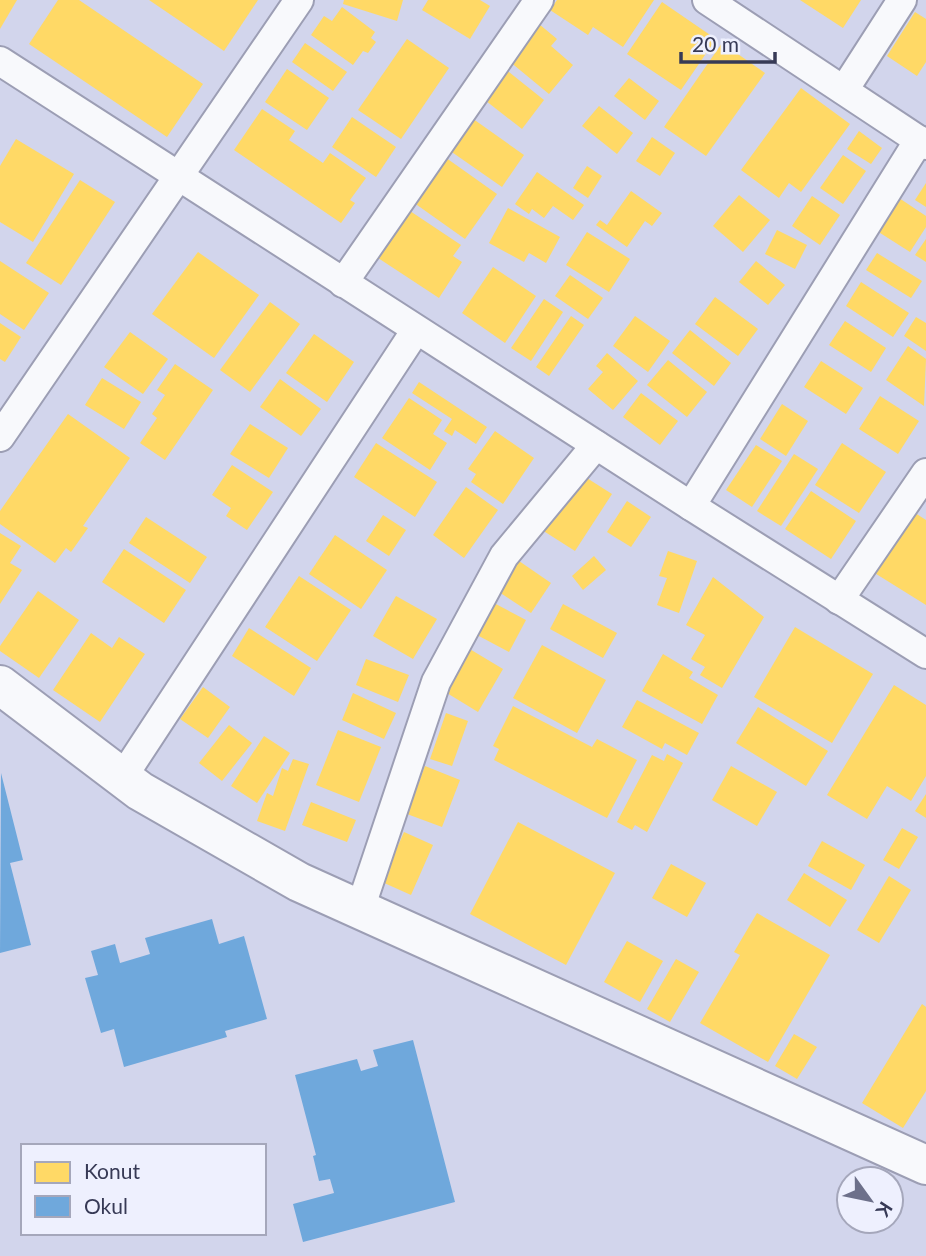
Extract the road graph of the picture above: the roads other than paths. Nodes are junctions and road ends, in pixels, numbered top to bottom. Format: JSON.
{"nodes":[{"id":1,"x":299,"y":0,"type":"edge"},
{"id":2,"x":539,"y":0,"type":"edge"},
{"id":3,"x":707,"y":0,"type":"edge"},
{"id":4,"x":902,"y":0,"type":"edge"},
{"id":5,"x":0,"y":61,"type":"edge"},
{"id":6,"x":844,"y":90,"type":"junction"},
{"id":7,"x":923,"y":142,"type":"edge"},
{"id":8,"x":180,"y":178,"type":"junction"},
{"id":9,"x":343,"y":283,"type":"junction"},
{"id":10,"x":416,"y":330,"type":"junction"},
{"id":11,"x":0,"y":437,"type":"edge"},
{"id":12,"x":596,"y":445,"type":"junction"},
{"id":13,"x":926,"y":473,"type":"edge"},
{"id":14,"x":691,"y":506,"type":"junction"},
{"id":15,"x":839,"y":600,"type":"junction"},
{"id":16,"x":926,"y":653,"type":"edge"},
{"id":17,"x":0,"y":685,"type":"edge"},
{"id":18,"x":122,"y":778,"type":"junction"},
{"id":19,"x":360,"y":909,"type":"junction"},
{"id":20,"x":926,"y":1165,"type":"edge"}],
"edges":[{"from":1,"to":8,"type":"street"},
{"from":2,"to":9,"type":"street"},
{"from":3,"to":6,"type":"street"},
{"from":4,"to":6,"type":"street"},
{"from":5,"to":8,"type":"street"},
{"from":6,"to":7,"type":"street"},
{"from":7,"to":14,"type":"street"},
{"from":8,"to":9,"type":"street"},
{"from":8,"to":11,"type":"street"},
{"from":9,"to":10,"type":"street"},
{"from":10,"to":12,"type":"street"},
{"from":10,"to":18,"type":"street"},
{"from":12,"to":14,"type":"street"},
{"from":12,"to":19,"type":"street"},
{"from":13,"to":15,"type":"street"},
{"from":14,"to":15,"type":"street"},
{"from":15,"to":16,"type":"street"},
{"from":17,"to":18,"type":"street"},
{"from":18,"to":19,"type":"street"},
{"from":19,"to":20,"type":"street"}]}
